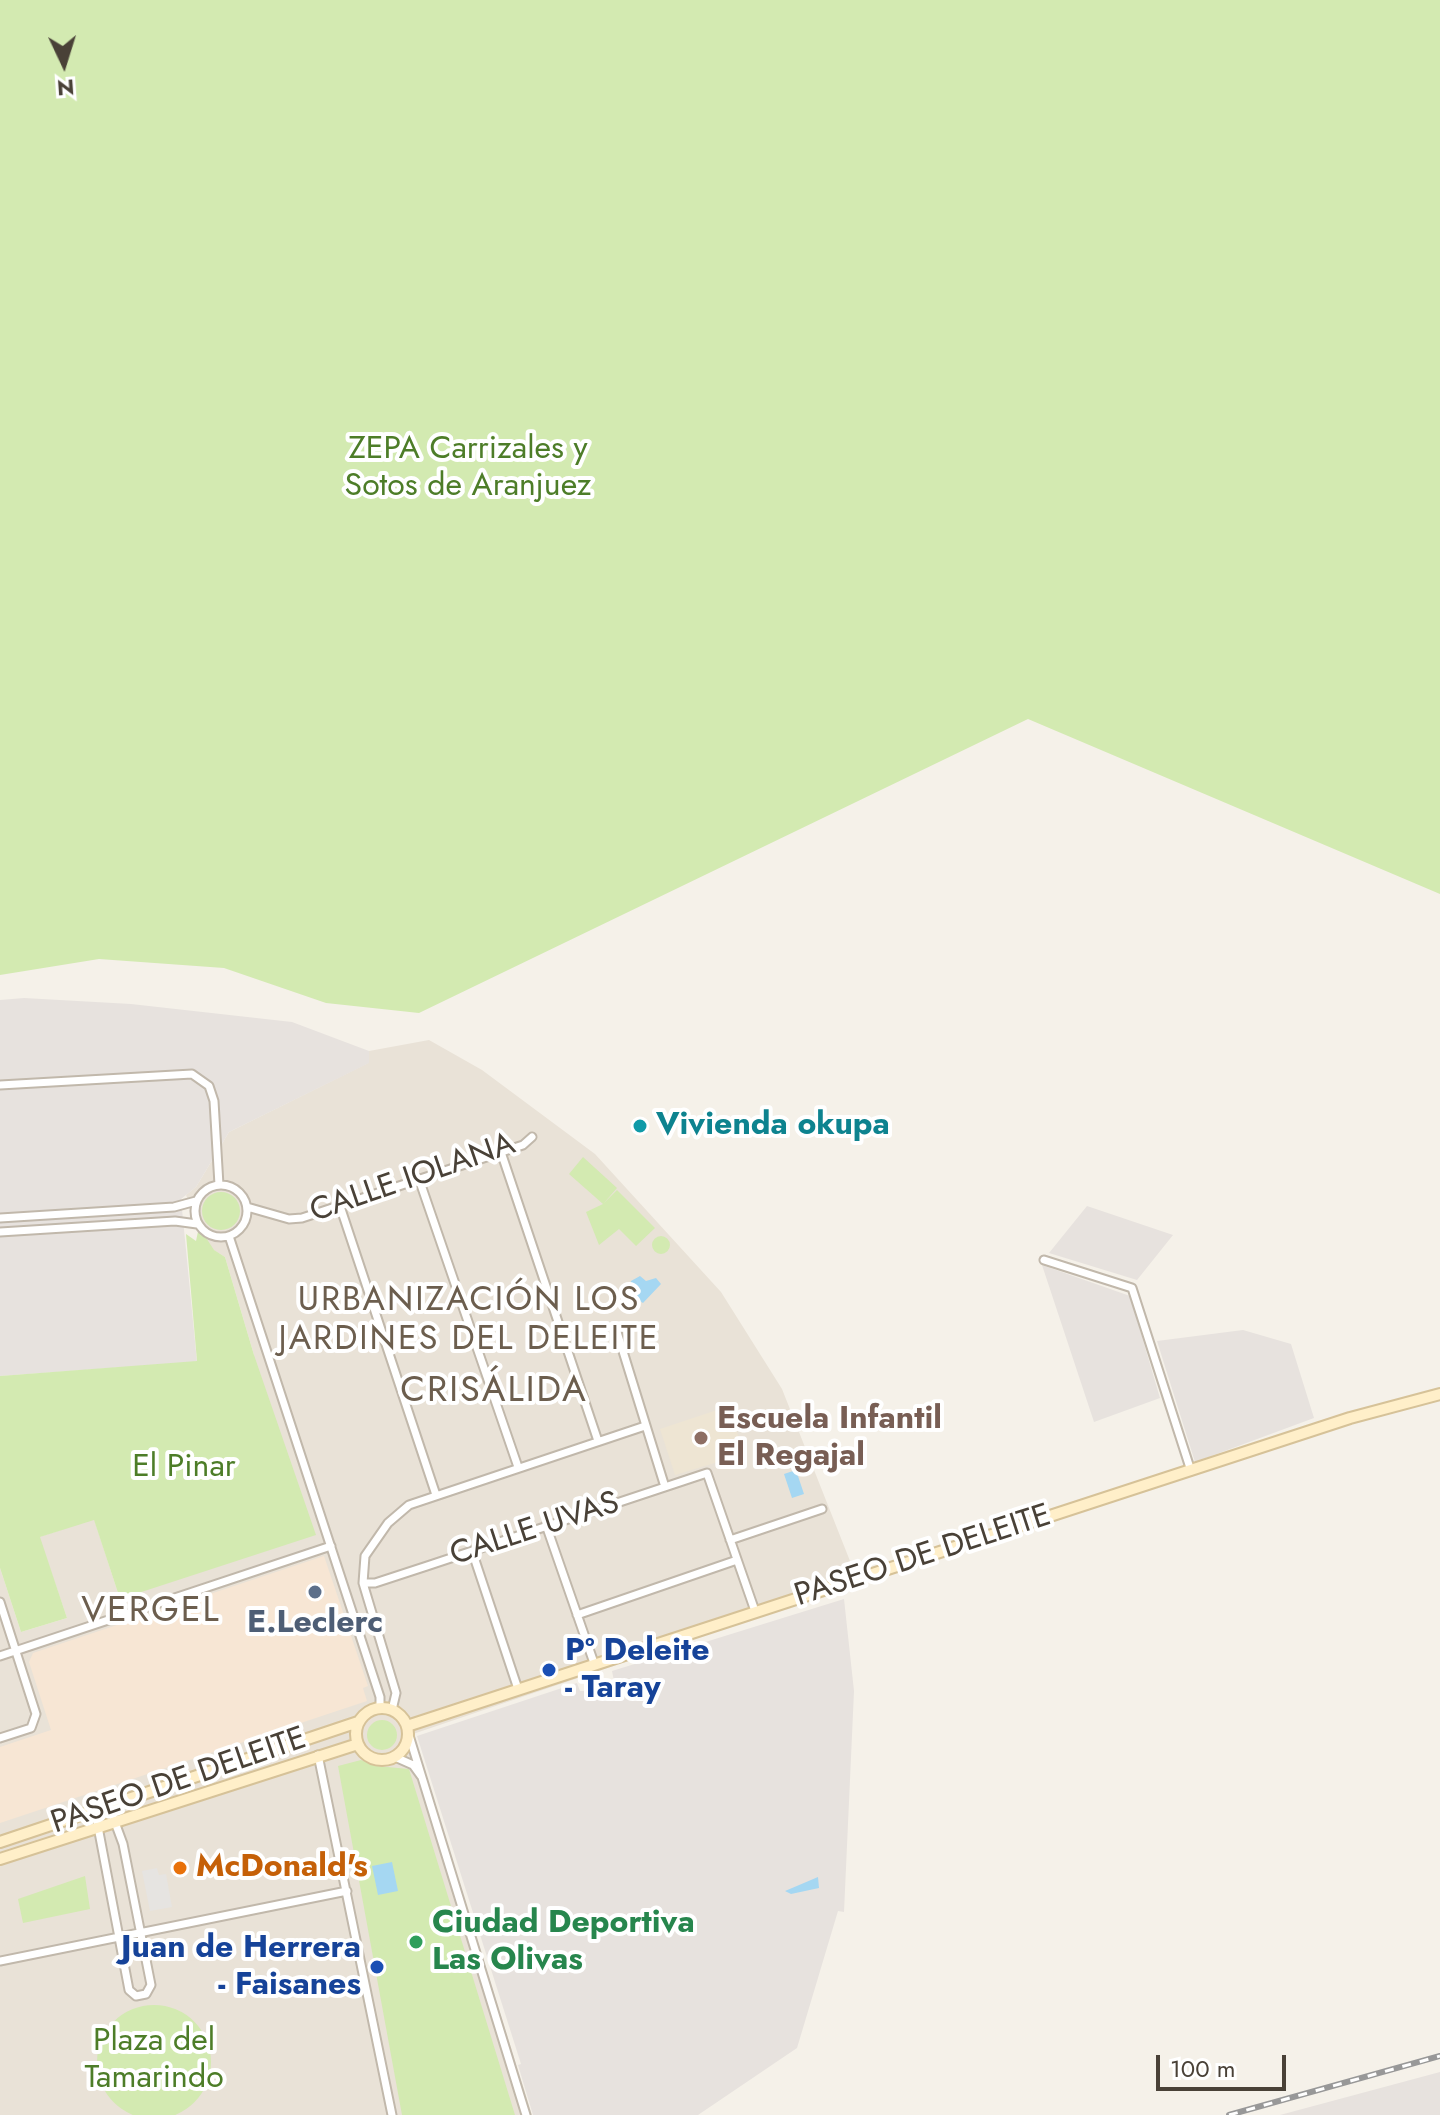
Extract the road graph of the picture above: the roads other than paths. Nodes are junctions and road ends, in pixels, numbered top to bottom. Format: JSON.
{"nodes":[{"id":1,"x":0,"y":1085,"type":"edge"},
{"id":2,"x":532,"y":1137,"type":"dead end"},
{"id":3,"x":501,"y":1152,"type":"junction"},
{"id":4,"x":419,"y":1179,"type":"junction"},
{"id":5,"x":219,"y":1185,"type":"junction"},
{"id":6,"x":196,"y":1201,"type":"junction"},
{"id":7,"x":340,"y":1206,"type":"junction"},
{"id":8,"x":247,"y":1207,"type":"junction"},
{"id":9,"x":0,"y":1218,"type":"edge"},
{"id":10,"x":197,"y":1224,"type":"junction"},
{"id":11,"x":0,"y":1232,"type":"edge"},
{"id":12,"x":229,"y":1236,"type":"junction"},
{"id":13,"x":1044,"y":1260,"type":"dead end"},
{"id":14,"x":617,"y":1332,"type":"dead end"},
{"id":15,"x":1440,"y":1394,"type":"edge"},
{"id":16,"x":645,"y":1426,"type":"junction"},
{"id":17,"x":598,"y":1441,"type":"junction"},
{"id":18,"x":518,"y":1467,"type":"junction"},
{"id":19,"x":1191,"y":1471,"type":"junction"},
{"id":20,"x":665,"y":1487,"type":"junction"},
{"id":21,"x":436,"y":1495,"type":"junction"},
{"id":22,"x":822,"y":1509,"type":"dead end"},
{"id":23,"x":546,"y":1525,"type":"junction"},
{"id":24,"x":730,"y":1540,"type":"junction"},
{"id":25,"x":331,"y":1546,"type":"junction"},
{"id":26,"x":472,"y":1551,"type":"junction"},
{"id":27,"x":737,"y":1560,"type":"junction"},
{"id":28,"x":363,"y":1583,"type":"junction"},
{"id":29,"x":0,"y":1602,"type":"edge"},
{"id":30,"x":755,"y":1611,"type":"junction"},
{"id":31,"x":577,"y":1615,"type":"junction"},
{"id":32,"x":17,"y":1651,"type":"junction"},
{"id":33,"x":0,"y":1656,"type":"edge"},
{"id":34,"x":594,"y":1663,"type":"junction"},
{"id":35,"x":518,"y":1689,"type":"junction"},
{"id":36,"x":380,"y":1708,"type":"junction"},
{"id":37,"x":392,"y":1710,"type":"junction"},
{"id":38,"x":358,"y":1722,"type":"junction"},
{"id":39,"x":408,"y":1729,"type":"junction"},
{"id":40,"x":0,"y":1738,"type":"edge"},
{"id":41,"x":358,"y":1744,"type":"junction"},
{"id":42,"x":318,"y":1755,"type":"junction"},
{"id":43,"x":395,"y":1757,"type":"junction"},
{"id":44,"x":422,"y":1778,"type":"junction"},
{"id":45,"x":109,"y":1806,"type":"junction"},
{"id":46,"x":95,"y":1811,"type":"junction"},
{"id":47,"x":116,"y":1821,"type":"junction"},
{"id":48,"x":97,"y":1827,"type":"junction"},
{"id":49,"x":0,"y":1842,"type":"edge"},
{"id":50,"x":0,"y":1859,"type":"edge"},
{"id":51,"x":347,"y":1891,"type":"junction"},
{"id":52,"x":140,"y":1932,"type":"junction"},
{"id":53,"x":118,"y":1937,"type":"junction"},
{"id":54,"x":0,"y":1961,"type":"edge"},
{"id":55,"x":392,"y":2115,"type":"edge"},
{"id":56,"x":526,"y":2115,"type":"edge"}],
"edges":[{"from":1,"to":5,"type":"street"},
{"from":2,"to":3,"type":"street","name":"CALLE IOLANA"},
{"from":3,"to":4,"type":"street","name":"CALLE IOLANA"},
{"from":3,"to":17,"type":"street"},
{"from":4,"to":7,"type":"street","name":"CALLE IOLANA"},
{"from":4,"to":18,"type":"street"},
{"from":5,"to":6,"type":"street"},
{"from":5,"to":8,"type":"street"},
{"from":6,"to":9,"type":"street"},
{"from":6,"to":10,"type":"street"},
{"from":7,"to":8,"type":"street","name":"CALLE IOLANA"},
{"from":7,"to":21,"type":"street"},
{"from":8,"to":12,"type":"street"},
{"from":10,"to":11,"type":"street"},
{"from":10,"to":12,"type":"street"},
{"from":12,"to":25,"type":"street"},
{"from":13,"to":19,"type":"street"},
{"from":14,"to":16,"type":"street"},
{"from":15,"to":19,"type":"main road","name":"PASEO DE DELEITE"},
{"from":16,"to":17,"type":"street"},
{"from":16,"to":20,"type":"street"},
{"from":17,"to":18,"type":"street"},
{"from":18,"to":21,"type":"street"},
{"from":19,"to":30,"type":"main road","name":"PASEO DE DELEITE"},
{"from":20,"to":23,"type":"street","name":"CALLE UVAS"},
{"from":20,"to":24,"type":"street","name":"CALLE UVAS"},
{"from":21,"to":28,"type":"street"},
{"from":22,"to":24,"type":"street"},
{"from":23,"to":26,"type":"street","name":"CALLE UVAS"},
{"from":23,"to":31,"type":"street"},
{"from":24,"to":27,"type":"street"},
{"from":25,"to":32,"type":"street"},
{"from":25,"to":36,"type":"street"},
{"from":26,"to":28,"type":"street","name":"CALLE UVAS"},
{"from":26,"to":35,"type":"street"},
{"from":27,"to":30,"type":"street"},
{"from":27,"to":31,"type":"street"},
{"from":28,"to":37,"type":"street"},
{"from":29,"to":32,"type":"street"},
{"from":30,"to":34,"type":"main road","name":"PASEO DE DELEITE"},
{"from":31,"to":34,"type":"street"},
{"from":32,"to":33,"type":"street"},
{"from":32,"to":40,"type":"street"},
{"from":34,"to":35,"type":"main road","name":"PASEO DE DELEITE"},
{"from":35,"to":39,"type":"main road","name":"PASEO DE DELEITE"},
{"from":36,"to":37,"type":"main road"},
{"from":36,"to":38,"type":"main road"},
{"from":37,"to":39,"type":"main road"},
{"from":38,"to":41,"type":"main road"},
{"from":38,"to":45,"type":"main road","name":"PASEO DE DELEITE"},
{"from":39,"to":43,"type":"main road"},
{"from":39,"to":44,"type":"street"},
{"from":41,"to":42,"type":"main road","name":"PASEO DE DELEITE"},
{"from":41,"to":43,"type":"main road"},
{"from":42,"to":47,"type":"main road","name":"PASEO DE DELEITE"},
{"from":42,"to":51,"type":"street"},
{"from":43,"to":44,"type":"street"},
{"from":44,"to":56,"type":"street"},
{"from":45,"to":46,"type":"main road","name":"PASEO DE DELEITE"},
{"from":45,"to":47,"type":"street"},
{"from":46,"to":48,"type":"street"},
{"from":46,"to":49,"type":"main road","name":"PASEO DE DELEITE"},
{"from":47,"to":48,"type":"main road","name":"PASEO DE DELEITE"},
{"from":47,"to":52,"type":"street"},
{"from":48,"to":50,"type":"main road","name":"PASEO DE DELEITE"},
{"from":48,"to":53,"type":"street"},
{"from":51,"to":52,"type":"street"},
{"from":51,"to":55,"type":"street"},
{"from":52,"to":53,"type":"street"},
{"from":52,"to":53,"type":"street"},
{"from":53,"to":54,"type":"street"}]}
